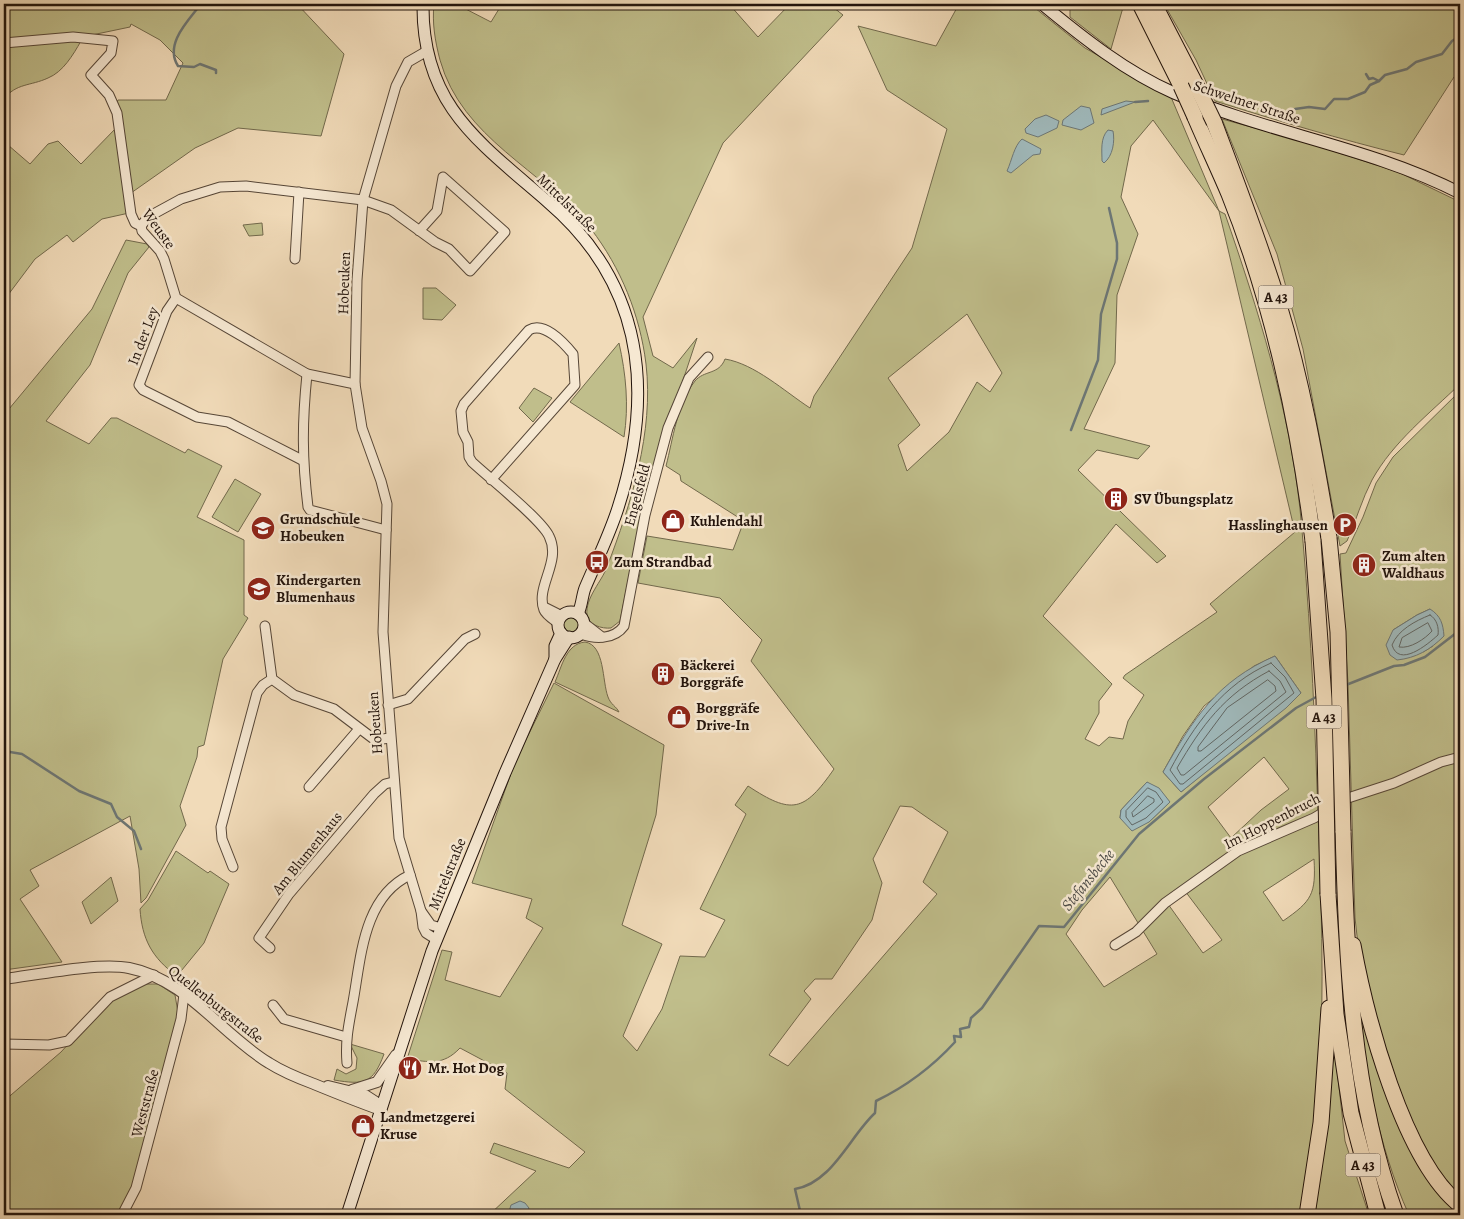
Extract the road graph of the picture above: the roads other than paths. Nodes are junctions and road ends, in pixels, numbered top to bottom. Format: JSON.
{"nodes":[{"id":1,"x":423,"y":4,"type":"edge"},
{"id":2,"x":1042,"y":4,"type":"edge"},
{"id":3,"x":1140,"y":4,"type":"edge"},
{"id":4,"x":1154,"y":4,"type":"edge"},
{"id":5,"x":4,"y":43,"type":"edge"},
{"id":6,"x":427,"y":51,"type":"junction"},
{"id":7,"x":299,"y":192,"type":"junction"},
{"id":8,"x":1460,"y":193,"type":"edge"},
{"id":9,"x":363,"y":200,"type":"junction"},
{"id":10,"x":141,"y":226,"type":"junction"},
{"id":11,"x":419,"y":231,"type":"junction"},
{"id":12,"x":295,"y":259,"type":"dead end"},
{"id":13,"x":176,"y":298,"type":"junction"},
{"id":14,"x":708,"y":357,"type":"dead end"},
{"id":15,"x":307,"y":374,"type":"junction"},
{"id":16,"x":355,"y":384,"type":"junction"},
{"id":17,"x":302,"y":460,"type":"junction"},
{"id":18,"x":491,"y":480,"type":"junction"},
{"id":19,"x":386,"y":530,"type":"junction"},
{"id":20,"x":570,"y":624,"type":"junction"},
{"id":21,"x":265,"y":626,"type":"dead end"},
{"id":22,"x":475,"y":634,"type":"dead end"},
{"id":23,"x":272,"y":679,"type":"junction"},
{"id":24,"x":388,"y":705,"type":"junction"},
{"id":25,"x":359,"y":729,"type":"junction"},
{"id":26,"x":390,"y":738,"type":"junction"},
{"id":27,"x":1460,"y":757,"type":"edge"},
{"id":28,"x":393,"y":782,"type":"junction"},
{"id":29,"x":309,"y":787,"type":"dead end"},
{"id":30,"x":232,"y":867,"type":"dead end"},
{"id":31,"x":410,"y":875,"type":"junction"},
{"id":32,"x":1345,"y":894,"type":"junction"},
{"id":33,"x":421,"y":911,"type":"junction"},
{"id":34,"x":441,"y":928,"type":"junction"},
{"id":35,"x":437,"y":940,"type":"junction"},
{"id":36,"x":1115,"y":945,"type":"dead end"},
{"id":37,"x":270,"y":948,"type":"dead end"},
{"id":38,"x":1332,"y":969,"type":"junction"},
{"id":39,"x":154,"y":975,"type":"junction"},
{"id":40,"x":4,"y":979,"type":"edge"},
{"id":41,"x":184,"y":994,"type":"junction"},
{"id":42,"x":273,"y":1005,"type":"dead end"},
{"id":43,"x":346,"y":1036,"type":"junction"},
{"id":44,"x":4,"y":1044,"type":"edge"},
{"id":45,"x":399,"y":1050,"type":"junction"},
{"id":46,"x":347,"y":1063,"type":"dead end"},
{"id":47,"x":316,"y":1084,"type":"junction"},
{"id":48,"x":351,"y":1090,"type":"junction"},
{"id":49,"x":381,"y":1108,"type":"junction"},
{"id":50,"x":1460,"y":1206,"type":"edge"},
{"id":51,"x":122,"y":1215,"type":"edge"},
{"id":52,"x":347,"y":1215,"type":"edge"},
{"id":53,"x":1307,"y":1215,"type":"edge"},
{"id":54,"x":1378,"y":1215,"type":"edge"},
{"id":55,"x":1396,"y":1215,"type":"edge"}],
"edges":[{"from":1,"to":6,"type":"main road","name":"Mittelstraße"},
{"from":2,"to":8,"type":"main road","name":"Schwelmer Straße"},
{"from":3,"to":38,"type":"highway","number":"A 43","bridge":true},
{"from":4,"to":32,"type":"highway","number":"A 43","bridge":true},
{"from":5,"to":10,"type":"street","name":"Weuste"},
{"from":6,"to":9,"type":"street","name":"Hobeuken"},
{"from":6,"to":20,"type":"main road","name":"Mittelstraße"},
{"from":7,"to":9,"type":"street"},
{"from":7,"to":10,"type":"street"},
{"from":7,"to":12,"type":"street"},
{"from":9,"to":11,"type":"street"},
{"from":9,"to":16,"type":"street","name":"Hobeuken"},
{"from":10,"to":13,"type":"street","name":"Weuste"},
{"from":11,"to":11,"type":"street"},
{"from":13,"to":15,"type":"street"},
{"from":13,"to":17,"type":"street","name":"In der Ley"},
{"from":14,"to":20,"type":"street","name":"Engelsfeld"},
{"from":15,"to":16,"type":"street"},
{"from":15,"to":17,"type":"street"},
{"from":16,"to":19,"type":"street","name":"Hobeuken"},
{"from":17,"to":19,"type":"street"},
{"from":18,"to":18,"type":"street"},
{"from":18,"to":20,"type":"street"},
{"from":19,"to":24,"type":"street","name":"Hobeuken"},
{"from":20,"to":34,"type":"main road","name":"Mittelstraße"},
{"from":21,"to":23,"type":"street"},
{"from":22,"to":24,"type":"street"},
{"from":23,"to":25,"type":"street"},
{"from":23,"to":30,"type":"street"},
{"from":24,"to":26,"type":"street","name":"Hobeuken"},
{"from":25,"to":26,"type":"street"},
{"from":25,"to":29,"type":"street"},
{"from":26,"to":28,"type":"street","name":"Hobeuken"},
{"from":27,"to":36,"type":"street","name":"Im Hoppenbruch"},
{"from":28,"to":31,"type":"street","name":"Hobeuken"},
{"from":28,"to":37,"type":"street","name":"Am Blumenhaus"},
{"from":31,"to":33,"type":"street","name":"Hobeuken"},
{"from":31,"to":43,"type":"street"},
{"from":32,"to":50,"type":"highway"},
{"from":32,"to":55,"type":"highway","number":"A 43"},
{"from":33,"to":34,"type":"street"},
{"from":33,"to":35,"type":"street","name":"Hobeuken"},
{"from":34,"to":35,"type":"main road","name":"Mittelstraße"},
{"from":35,"to":45,"type":"main road","name":"Mittelstraße"},
{"from":38,"to":53,"type":"highway"},
{"from":38,"to":54,"type":"highway","number":"A 43"},
{"from":39,"to":40,"type":"street","name":"Quellenburgstraße"},
{"from":39,"to":41,"type":"street","name":"Quellenburgstraße"},
{"from":39,"to":44,"type":"street"},
{"from":41,"to":47,"type":"street","name":"Quellenburgstraße"},
{"from":41,"to":51,"type":"street","name":"Weststraße"},
{"from":42,"to":43,"type":"street"},
{"from":43,"to":46,"type":"street"},
{"from":45,"to":48,"type":"street","name":"Quellenburgstraße"},
{"from":45,"to":49,"type":"main road","name":"Mittelstraße"},
{"from":47,"to":48,"type":"street","name":"Quellenburgstraße"},
{"from":47,"to":49,"type":"street","name":"Quellenburgstraße"},
{"from":48,"to":49,"type":"street","name":"Quellenburgstraße"},
{"from":49,"to":52,"type":"main road","name":"Mittelstraße"}]}
